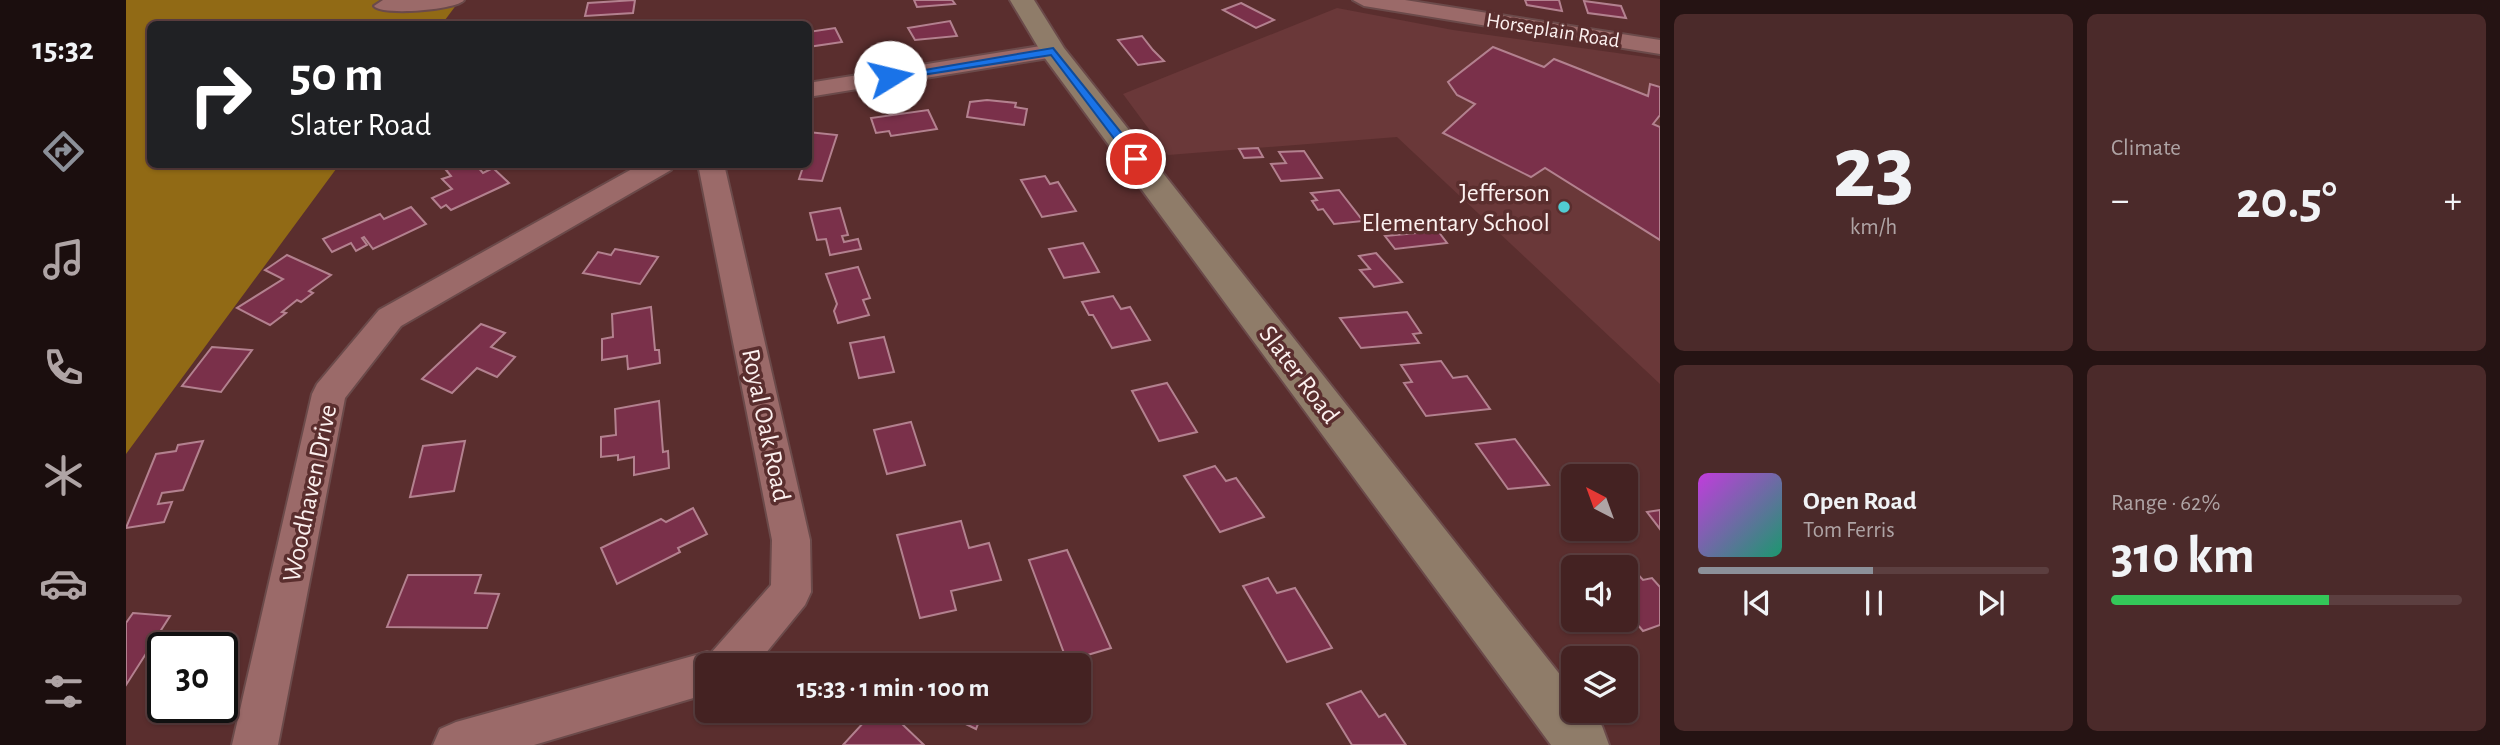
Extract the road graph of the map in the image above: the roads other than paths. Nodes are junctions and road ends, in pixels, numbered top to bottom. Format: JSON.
{"nodes":[{"id":1,"x":453,"y":0,"type":"edge"},
{"id":2,"x":1022,"y":0,"type":"edge"},
{"id":3,"x":1364,"y":0,"type":"edge"},
{"id":4,"x":385,"y":6,"type":"dead end"},
{"id":5,"x":1660,"y":47,"type":"edge"},
{"id":6,"x":1053,"y":51,"type":"junction"},
{"id":7,"x":812,"y":89,"type":"edge"},
{"id":8,"x":655,"y":168,"type":"edge"},
{"id":9,"x":712,"y":168,"type":"edge"},
{"id":10,"x":738,"y":653,"type":"edge"},
{"id":11,"x":695,"y":676,"type":"edge"},
{"id":12,"x":255,"y":745,"type":"edge"},
{"id":13,"x":456,"y":745,"type":"edge"},
{"id":14,"x":1583,"y":745,"type":"edge"}],
"edges":[{"from":1,"to":4,"type":"street"},
{"from":2,"to":6,"type":"main road","name":"Slater Road"},
{"from":3,"to":5,"type":"street","name":"Horseplain Road"},
{"from":6,"to":7,"type":"street"},
{"from":6,"to":14,"type":"main road","name":"Slater Road"},
{"from":8,"to":12,"type":"street","name":"Woodhaven Drive"},
{"from":9,"to":10,"type":"street","name":"Royal Oak Road"},
{"from":11,"to":13,"type":"street"}]}
